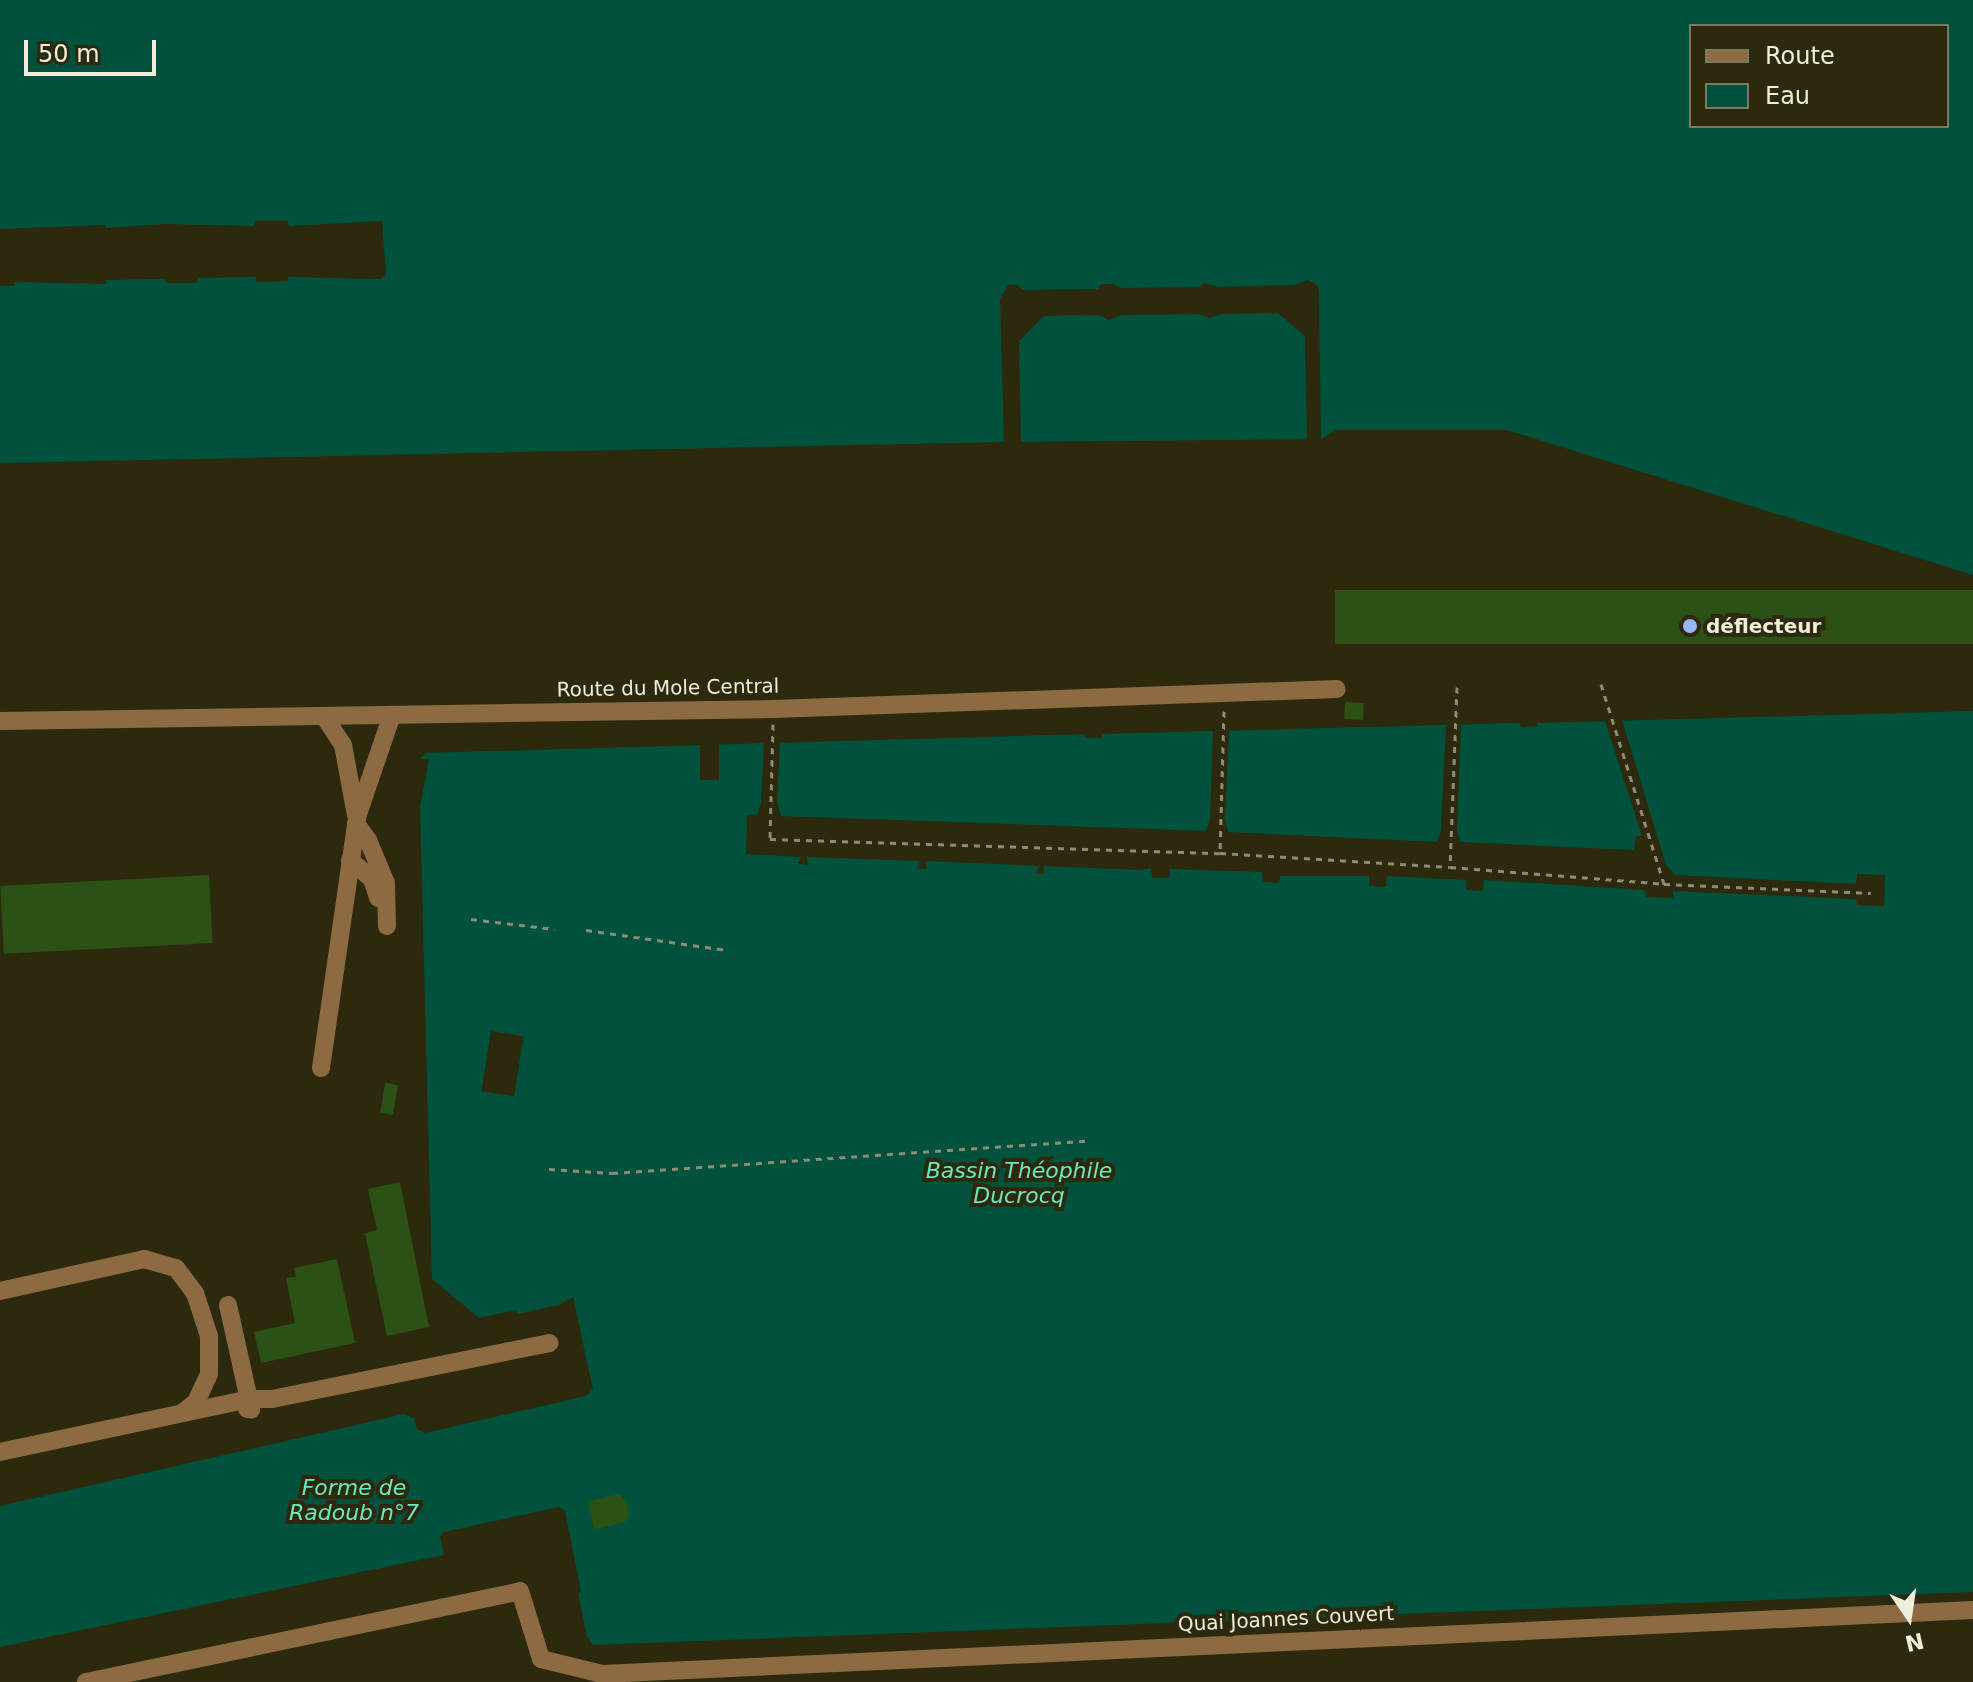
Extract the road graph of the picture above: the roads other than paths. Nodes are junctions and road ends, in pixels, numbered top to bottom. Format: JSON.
{"nodes":[{"id":1,"x":1337,"y":689,"type":"dead end"},
{"id":2,"x":392,"y":715,"type":"junction"},
{"id":3,"x":324,"y":716,"type":"junction"},
{"id":4,"x":0,"y":721,"type":"edge"},
{"id":5,"x":356,"y":821,"type":"junction"},
{"id":6,"x":350,"y":860,"type":"junction"},
{"id":7,"x":321,"y":1068,"type":"dead end"},
{"id":8,"x":0,"y":1291,"type":"edge"},
{"id":9,"x":223,"y":1305,"type":"dead end"},
{"id":10,"x":549,"y":1343,"type":"dead end"},
{"id":11,"x":246,"y":1403,"type":"junction"},
{"id":12,"x":175,"y":1418,"type":"junction"},
{"id":13,"x":0,"y":1452,"type":"edge"},
{"id":14,"x":0,"y":1461,"type":"edge"},
{"id":15,"x":1973,"y":1610,"type":"edge"},
{"id":16,"x":86,"y":1682,"type":"edge"}],
"edges":[{"from":1,"to":2,"type":"lane","name":"Route du Mole Central"},
{"from":2,"to":3,"type":"lane","name":"Route du Mole Central"},
{"from":2,"to":5,"type":"lane"},
{"from":3,"to":4,"type":"lane","name":"Route du Mole Central"},
{"from":3,"to":5,"type":"lane"},
{"from":5,"to":6,"type":"lane"},
{"from":5,"to":6,"type":"lane"},
{"from":6,"to":7,"type":"lane"},
{"from":8,"to":12,"type":"lane"},
{"from":9,"to":11,"type":"lane"},
{"from":10,"to":11,"type":"lane"},
{"from":11,"to":12,"type":"lane"},
{"from":12,"to":13,"type":"lane"},
{"from":12,"to":14,"type":"lane"},
{"from":15,"to":16,"type":"lane","name":"Quai Joannes Couvert"}]}
